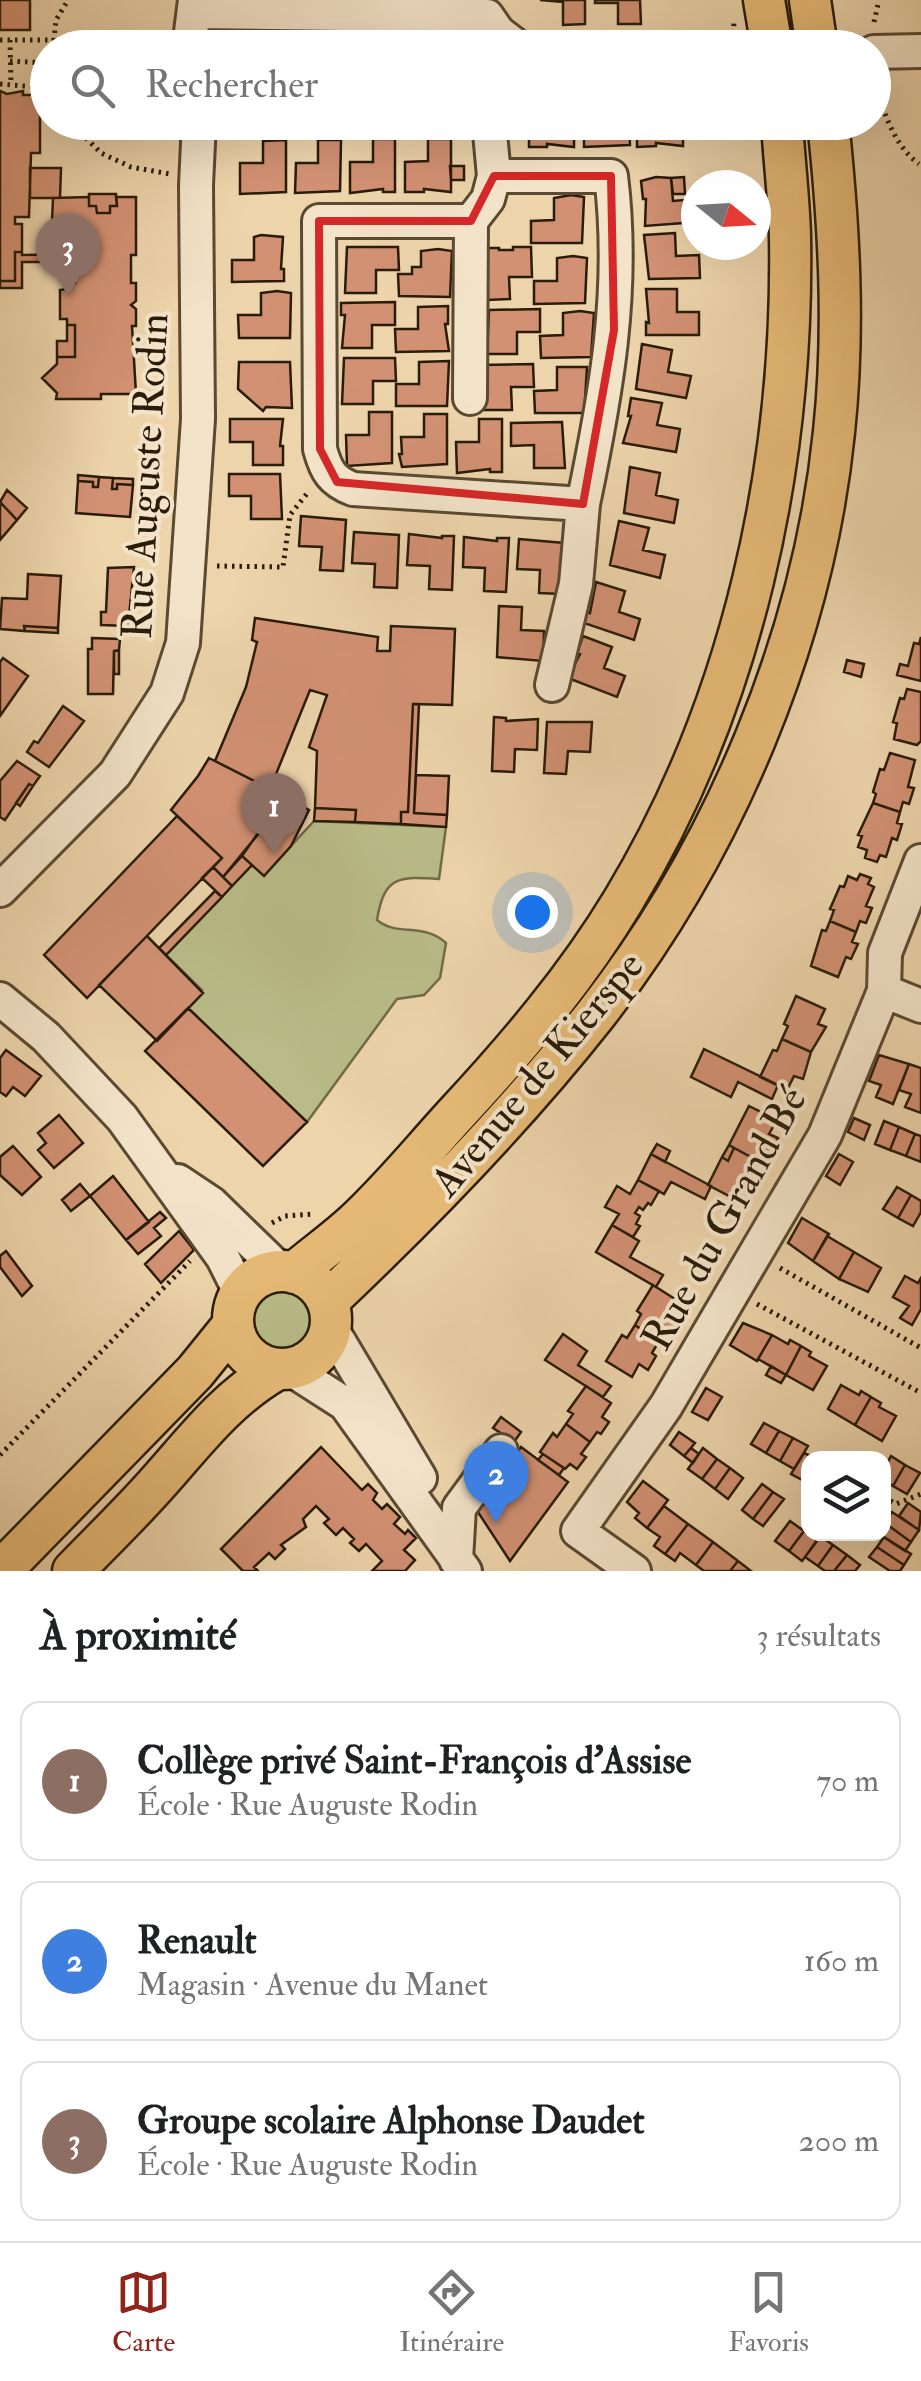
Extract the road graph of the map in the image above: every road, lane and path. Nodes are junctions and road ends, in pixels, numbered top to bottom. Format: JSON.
{"nodes":[{"id":1,"x":68,"y":0,"type":"edge"},
{"id":2,"x":764,"y":0,"type":"edge"},
{"id":3,"x":810,"y":0,"type":"edge"},
{"id":4,"x":195,"y":6,"type":"edge"},
{"id":5,"x":498,"y":29,"type":"edge"},
{"id":6,"x":55,"y":30,"type":"edge"},
{"id":7,"x":769,"y":30,"type":"edge"},
{"id":8,"x":814,"y":30,"type":"edge"},
{"id":9,"x":0,"y":40,"type":"edge"},
{"id":10,"x":10,"y":40,"type":"junction"},
{"id":11,"x":30,"y":42,"type":"edge"},
{"id":12,"x":891,"y":52,"type":"edge"},
{"id":13,"x":921,"y":52,"type":"edge"},
{"id":14,"x":10,"y":61,"type":"junction"},
{"id":15,"x":30,"y":62,"type":"edge"},
{"id":16,"x":0,"y":84,"type":"edge"},
{"id":17,"x":11,"y":84,"type":"junction"},
{"id":18,"x":30,"y":86,"type":"edge"},
{"id":19,"x":891,"y":128,"type":"edge"},
{"id":20,"x":88,"y":140,"type":"edge"},
{"id":21,"x":198,"y":140,"type":"edge"},
{"id":22,"x":491,"y":140,"type":"edge"},
{"id":23,"x":783,"y":140,"type":"edge"},
{"id":24,"x":830,"y":140,"type":"edge"},
{"id":25,"x":918,"y":164,"type":"dead end"},
{"id":26,"x":494,"y":176,"type":"junction"},
{"id":27,"x":196,"y":185,"type":"junction"},
{"id":28,"x":471,"y":220,"type":"junction"},
{"id":29,"x":470,"y":398,"type":"dead end"},
{"id":30,"x":325,"y":470,"type":"junction"},
{"id":31,"x":583,"y":504,"type":"junction"},
{"id":32,"x":190,"y":566,"type":"junction"},
{"id":33,"x":552,"y":685,"type":"dead end"},
{"id":34,"x":921,"y":861,"type":"edge"},
{"id":35,"x":0,"y":890,"type":"edge"},
{"id":36,"x":884,"y":991,"type":"junction"},
{"id":37,"x":0,"y":999,"type":"edge"},
{"id":38,"x":921,"y":1006,"type":"edge"},
{"id":39,"x":158,"y":1168,"type":"junction"},
{"id":40,"x":324,"y":1213,"type":"dead end"},
{"id":41,"x":248,"y":1237,"type":"junction"},
{"id":42,"x":210,"y":1240,"type":"junction"},
{"id":43,"x":756,"y":1255,"type":"junction"},
{"id":44,"x":288,"y":1272,"type":"junction"},
{"id":45,"x":734,"y":1292,"type":"junction"},
{"id":46,"x":237,"y":1309,"type":"junction"},
{"id":47,"x":330,"y":1315,"type":"junction"},
{"id":48,"x":921,"y":1348,"type":"edge"},
{"id":49,"x":284,"y":1370,"type":"junction"},
{"id":50,"x":921,"y":1393,"type":"edge"},
{"id":51,"x":500,"y":1451,"type":"dead end"},
{"id":52,"x":0,"y":1456,"type":"edge"},
{"id":53,"x":921,"y":1494,"type":"edge"},
{"id":54,"x":891,"y":1501,"type":"edge"},
{"id":55,"x":456,"y":1567,"type":"edge"},
{"id":56,"x":1,"y":1571,"type":"edge"},
{"id":57,"x":74,"y":1571,"type":"edge"},
{"id":58,"x":634,"y":1571,"type":"edge"}],
"edges":[{"from":1,"to":6,"type":"path"},
{"from":2,"to":7,"type":"main road"},
{"from":3,"to":8,"type":"main road"},
{"from":4,"to":5,"type":"street"},
{"from":9,"to":10,"type":"path"},
{"from":10,"to":11,"type":"path"},
{"from":10,"to":14,"type":"path"},
{"from":12,"to":13,"type":"street"},
{"from":14,"to":15,"type":"path"},
{"from":14,"to":17,"type":"path"},
{"from":16,"to":17,"type":"path"},
{"from":17,"to":18,"type":"path"},
{"from":19,"to":25,"type":"path"},
{"from":20,"to":27,"type":"path"},
{"from":21,"to":27,"type":"street","name":"Rue Auguste Rodin"},
{"from":22,"to":26,"type":"street"},
{"from":23,"to":44,"type":"main road","name":"Avenue de Kierspe"},
{"from":24,"to":47,"type":"main road","name":"Avenue de Kierspe"},
{"from":26,"to":28,"type":"street"},
{"from":26,"to":31,"type":"street"},
{"from":27,"to":32,"type":"street","name":"Rue Auguste Rodin"},
{"from":28,"to":29,"type":"street"},
{"from":28,"to":30,"type":"street"},
{"from":30,"to":31,"type":"street"},
{"from":30,"to":32,"type":"path"},
{"from":31,"to":33,"type":"street"},
{"from":32,"to":35,"type":"street","name":"Rue Auguste Rodin"},
{"from":34,"to":36,"type":"street","name":"Rue du Grand Bé"},
{"from":36,"to":38,"type":"street"},
{"from":36,"to":43,"type":"street","name":"Rue du Grand Bé"},
{"from":37,"to":39,"type":"street"},
{"from":39,"to":41,"type":"street"},
{"from":39,"to":42,"type":"street"},
{"from":40,"to":41,"type":"path"},
{"from":41,"to":44,"type":"street"},
{"from":42,"to":46,"type":"street"},
{"from":42,"to":52,"type":"path"},
{"from":43,"to":45,"type":"street","name":"Rue du Grand Bé"},
{"from":43,"to":48,"type":"path"},
{"from":44,"to":46,"type":"main road"},
{"from":44,"to":47,"type":"main road"},
{"from":45,"to":50,"type":"path"},
{"from":45,"to":58,"type":"street","name":"Rue du Grand Bé"},
{"from":46,"to":49,"type":"main road"},
{"from":46,"to":56,"type":"main road"},
{"from":47,"to":49,"type":"main road"},
{"from":47,"to":55,"type":"street"},
{"from":49,"to":55,"type":"street"},
{"from":49,"to":57,"type":"main road"},
{"from":51,"to":55,"type":"street"},
{"from":53,"to":54,"type":"path"}]}
